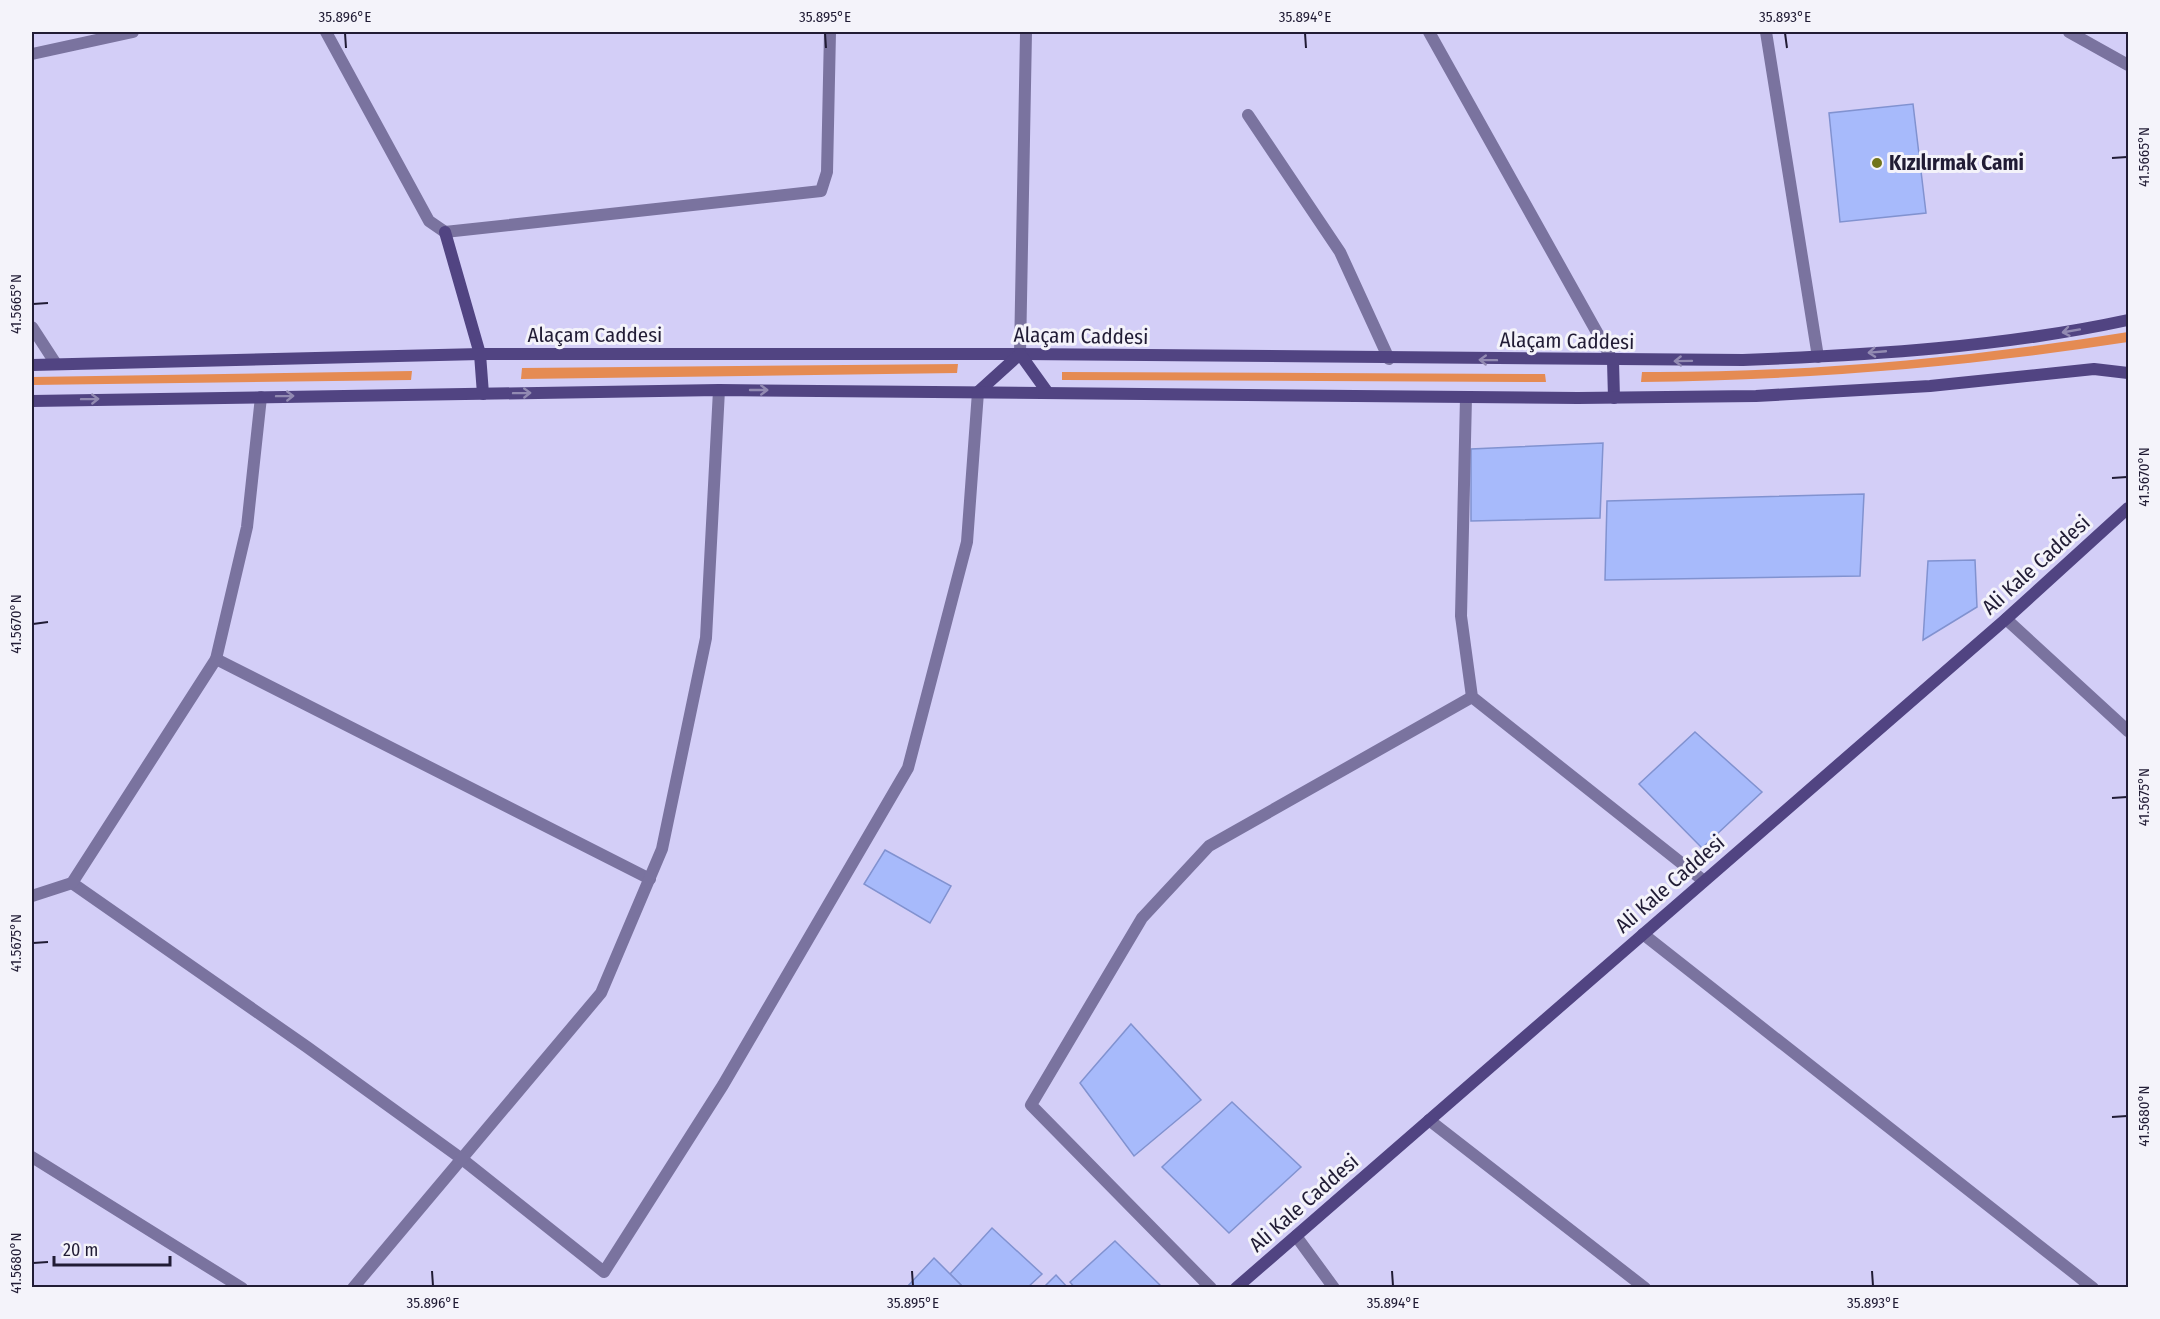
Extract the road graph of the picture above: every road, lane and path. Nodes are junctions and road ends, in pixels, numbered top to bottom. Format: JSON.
{"nodes":[{"id":1,"x":133,"y":32,"type":"edge"},
{"id":2,"x":326,"y":32,"type":"edge"},
{"id":3,"x":830,"y":32,"type":"edge"},
{"id":4,"x":1026,"y":32,"type":"edge"},
{"id":5,"x":1429,"y":32,"type":"edge"},
{"id":6,"x":1766,"y":32,"type":"edge"},
{"id":7,"x":2069,"y":32,"type":"edge"},
{"id":8,"x":32,"y":54,"type":"edge"},
{"id":9,"x":2128,"y":66,"type":"edge"},
{"id":10,"x":1248,"y":115,"type":"dead end"},
{"id":11,"x":445,"y":232,"type":"junction"},
{"id":12,"x":2128,"y":320,"type":"edge"},
{"id":13,"x":32,"y":327,"type":"edge"},
{"id":14,"x":480,"y":354,"type":"junction"},
{"id":15,"x":1020,"y":354,"type":"junction"},
{"id":16,"x":1818,"y":357,"type":"junction"},
{"id":17,"x":1389,"y":359,"type":"junction"},
{"id":18,"x":1613,"y":361,"type":"junction"},
{"id":19,"x":56,"y":364,"type":"junction"},
{"id":20,"x":32,"y":365,"type":"edge"},
{"id":21,"x":2128,"y":374,"type":"edge"},
{"id":22,"x":719,"y":390,"type":"junction"},
{"id":23,"x":978,"y":392,"type":"junction"},
{"id":24,"x":1048,"y":393,"type":"junction"},
{"id":25,"x":483,"y":394,"type":"junction"},
{"id":26,"x":261,"y":397,"type":"junction"},
{"id":27,"x":1466,"y":397,"type":"junction"},
{"id":28,"x":1614,"y":398,"type":"junction"},
{"id":29,"x":32,"y":400,"type":"edge"},
{"id":30,"x":2128,"y":508,"type":"edge"},
{"id":31,"x":2006,"y":619,"type":"junction"},
{"id":32,"x":216,"y":659,"type":"junction"},
{"id":33,"x":1472,"y":697,"type":"junction"},
{"id":34,"x":2128,"y":731,"type":"edge"},
{"id":35,"x":650,"y":879,"type":"junction"},
{"id":36,"x":1704,"y":881,"type":"junction"},
{"id":37,"x":72,"y":883,"type":"junction"},
{"id":38,"x":32,"y":896,"type":"edge"},
{"id":39,"x":1643,"y":933,"type":"junction"},
{"id":40,"x":1429,"y":1120,"type":"junction"},
{"id":41,"x":32,"y":1157,"type":"edge"},
{"id":42,"x":462,"y":1159,"type":"junction"},
{"id":43,"x":1296,"y":1236,"type":"junction"},
{"id":44,"x":243,"y":1287,"type":"edge"},
{"id":45,"x":353,"y":1287,"type":"edge"},
{"id":46,"x":1211,"y":1287,"type":"edge"},
{"id":47,"x":1236,"y":1287,"type":"edge"},
{"id":48,"x":1334,"y":1287,"type":"edge"},
{"id":49,"x":1645,"y":1287,"type":"edge"},
{"id":50,"x":2093,"y":1287,"type":"edge"}],
"edges":[{"from":1,"to":8,"type":"street"},
{"from":2,"to":11,"type":"street"},
{"from":3,"to":11,"type":"street"},
{"from":4,"to":15,"type":"street"},
{"from":5,"to":18,"type":"street"},
{"from":6,"to":16,"type":"street"},
{"from":7,"to":9,"type":"street"},
{"from":10,"to":17,"type":"street"},
{"from":11,"to":14,"type":"main road"},
{"from":12,"to":16,"type":"main road","name":"Alaçam Caddesi","one_way":true},
{"from":13,"to":19,"type":"street"},
{"from":14,"to":15,"type":"main road","name":"Alaçam Caddesi"},
{"from":14,"to":19,"type":"main road","name":"Alaçam Caddesi"},
{"from":14,"to":25,"type":"main road"},
{"from":15,"to":17,"type":"main road","name":"Alaçam Caddesi"},
{"from":15,"to":23,"type":"main road"},
{"from":15,"to":24,"type":"main road"},
{"from":16,"to":18,"type":"main road","name":"Alaçam Caddesi","one_way":true},
{"from":18,"to":17,"type":"main road","name":"Alaçam Caddesi","one_way":true},
{"from":18,"to":28,"type":"main road"},
{"from":19,"to":20,"type":"main road","name":"Alaçam Caddesi"},
{"from":21,"to":28,"type":"main road"},
{"from":22,"to":23,"type":"main road","one_way":true},
{"from":25,"to":22,"type":"main road","one_way":true},
{"from":22,"to":35,"type":"street"},
{"from":23,"to":24,"type":"main road"},
{"from":23,"to":42,"type":"street"},
{"from":24,"to":27,"type":"main road"},
{"from":26,"to":25,"type":"main road","one_way":true},
{"from":29,"to":26,"type":"main road","one_way":true},
{"from":26,"to":32,"type":"street"},
{"from":27,"to":28,"type":"main road"},
{"from":27,"to":33,"type":"street"},
{"from":30,"to":31,"type":"main road","name":"Ali Kale Caddesi"},
{"from":31,"to":34,"type":"street"},
{"from":31,"to":36,"type":"main road","name":"Ali Kale Caddesi"},
{"from":32,"to":35,"type":"street"},
{"from":32,"to":37,"type":"street"},
{"from":33,"to":36,"type":"street"},
{"from":33,"to":46,"type":"street"},
{"from":35,"to":42,"type":"street"},
{"from":36,"to":39,"type":"main road","name":"Ali Kale Caddesi"},
{"from":37,"to":38,"type":"street"},
{"from":37,"to":42,"type":"street"},
{"from":39,"to":40,"type":"main road","name":"Ali Kale Caddesi"},
{"from":39,"to":50,"type":"street"},
{"from":40,"to":43,"type":"main road","name":"Ali Kale Caddesi"},
{"from":40,"to":49,"type":"street"},
{"from":41,"to":44,"type":"street"},
{"from":42,"to":45,"type":"street"},
{"from":43,"to":47,"type":"main road","name":"Ali Kale Caddesi"},
{"from":43,"to":48,"type":"street"}]}
